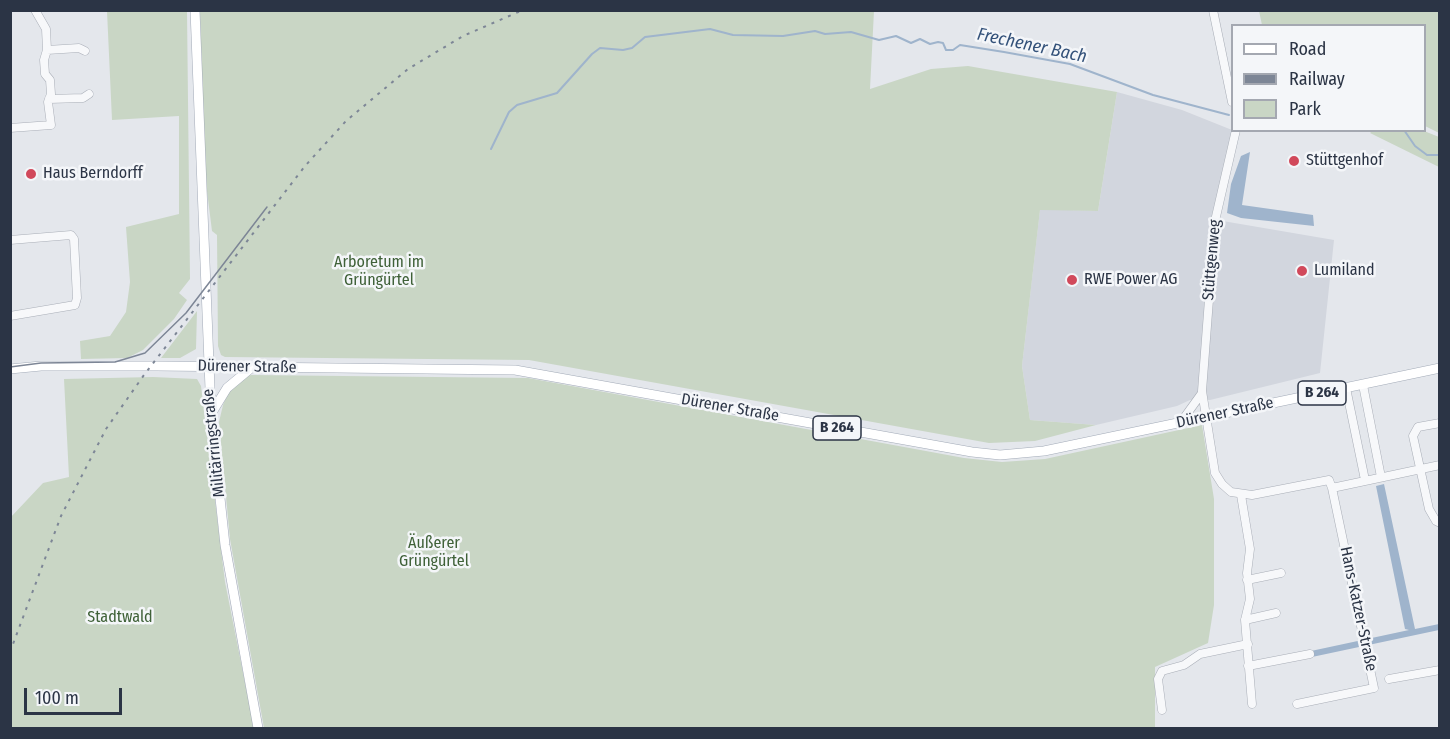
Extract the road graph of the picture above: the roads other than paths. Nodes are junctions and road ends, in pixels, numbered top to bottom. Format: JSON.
{"nodes":[{"id":1,"x":35,"y":10,"type":"edge"},
{"id":2,"x":195,"y":10,"type":"edge"},
{"id":3,"x":1213,"y":10,"type":"edge"},
{"id":4,"x":47,"y":50,"type":"junction"},
{"id":5,"x":84,"y":51,"type":"dead end"},
{"id":6,"x":1231,"y":93,"type":"edge"},
{"id":7,"x":89,"y":94,"type":"dead end"},
{"id":8,"x":49,"y":99,"type":"junction"},
{"id":9,"x":10,"y":128,"type":"edge"},
{"id":10,"x":1236,"y":132,"type":"edge"},
{"id":11,"x":10,"y":240,"type":"edge"},
{"id":12,"x":10,"y":316,"type":"edge"},
{"id":13,"x":207,"y":367,"type":"junction"},
{"id":14,"x":251,"y":368,"type":"junction"},
{"id":15,"x":1440,"y":368,"type":"edge"},
{"id":16,"x":10,"y":369,"type":"edge"},
{"id":17,"x":1363,"y":385,"type":"junction"},
{"id":18,"x":1346,"y":388,"type":"junction"},
{"id":19,"x":1202,"y":391,"type":"junction"},
{"id":20,"x":211,"y":414,"type":"junction"},
{"id":21,"x":1369,"y":416,"type":"junction"},
{"id":22,"x":1204,"y":417,"type":"junction"},
{"id":23,"x":1352,"y":419,"type":"junction"},
{"id":24,"x":1181,"y":422,"type":"junction"},
{"id":25,"x":1440,"y":423,"type":"edge"},
{"id":26,"x":1440,"y":465,"type":"edge"},
{"id":27,"x":1419,"y":469,"type":"junction"},
{"id":28,"x":1381,"y":477,"type":"junction"},
{"id":29,"x":1365,"y":480,"type":"junction"},
{"id":30,"x":1332,"y":488,"type":"junction"},
{"id":31,"x":1241,"y":495,"type":"junction"},
{"id":32,"x":1440,"y":523,"type":"edge"},
{"id":33,"x":1281,"y":573,"type":"dead end"},
{"id":34,"x":1247,"y":580,"type":"junction"},
{"id":35,"x":1276,"y":613,"type":"dead end"},
{"id":36,"x":1245,"y":620,"type":"junction"},
{"id":37,"x":1248,"y":644,"type":"junction"},
{"id":38,"x":1310,"y":654,"type":"dead end"},
{"id":39,"x":1248,"y":666,"type":"junction"},
{"id":40,"x":1440,"y":670,"type":"edge"},
{"id":41,"x":1389,"y":679,"type":"dead end"},
{"id":42,"x":1252,"y":704,"type":"dead end"},
{"id":43,"x":1297,"y":704,"type":"dead end"},
{"id":44,"x":1162,"y":710,"type":"dead end"},
{"id":45,"x":258,"y":729,"type":"edge"}],
"edges":[{"from":1,"to":4,"type":"street"},
{"from":2,"to":13,"type":"main road","name":"Militärringstraße"},
{"from":3,"to":6,"type":"street"},
{"from":4,"to":5,"type":"street"},
{"from":4,"to":8,"type":"street"},
{"from":7,"to":8,"type":"street"},
{"from":8,"to":9,"type":"street"},
{"from":10,"to":19,"type":"street","name":"Stüttgenweg"},
{"from":11,"to":12,"type":"street"},
{"from":13,"to":14,"type":"main road","name":"Dürener Straße","number":"B 264"},
{"from":13,"to":16,"type":"main road","name":"Dürener Straße","number":"B 264"},
{"from":13,"to":20,"type":"main road","name":"Militärringstraße"},
{"from":14,"to":20,"type":"main road"},
{"from":14,"to":24,"type":"main road","name":"Dürener Straße","number":"B 264"},
{"from":15,"to":17,"type":"main road","name":"Dürener Straße","number":"B 264"},
{"from":17,"to":18,"type":"main road","name":"Dürener Straße","number":"B 264"},
{"from":17,"to":21,"type":"street"},
{"from":18,"to":22,"type":"main road","name":"Dürener Straße","number":"B 264"},
{"from":18,"to":23,"type":"street"},
{"from":19,"to":22,"type":"street","name":"Stüttgenweg"},
{"from":19,"to":24,"type":"street","name":"Stüttgenweg"},
{"from":20,"to":45,"type":"main road","name":"Militärringstraße"},
{"from":21,"to":23,"type":"street"},
{"from":21,"to":28,"type":"street"},
{"from":22,"to":24,"type":"main road","name":"Dürener Straße","number":"B 264"},
{"from":22,"to":31,"type":"street","name":"Stüttgenweg"},
{"from":23,"to":29,"type":"street"},
{"from":25,"to":27,"type":"street"},
{"from":26,"to":27,"type":"street"},
{"from":27,"to":28,"type":"street"},
{"from":27,"to":32,"type":"street"},
{"from":28,"to":29,"type":"street"},
{"from":29,"to":30,"type":"street"},
{"from":30,"to":31,"type":"street"},
{"from":30,"to":43,"type":"street","name":"Hans-Katzer-Straße"},
{"from":31,"to":34,"type":"street"},
{"from":33,"to":34,"type":"street"},
{"from":34,"to":36,"type":"street"},
{"from":35,"to":36,"type":"street"},
{"from":36,"to":37,"type":"street"},
{"from":37,"to":39,"type":"street"},
{"from":37,"to":44,"type":"street"},
{"from":38,"to":39,"type":"street"},
{"from":39,"to":42,"type":"street"},
{"from":40,"to":41,"type":"street"}]}
